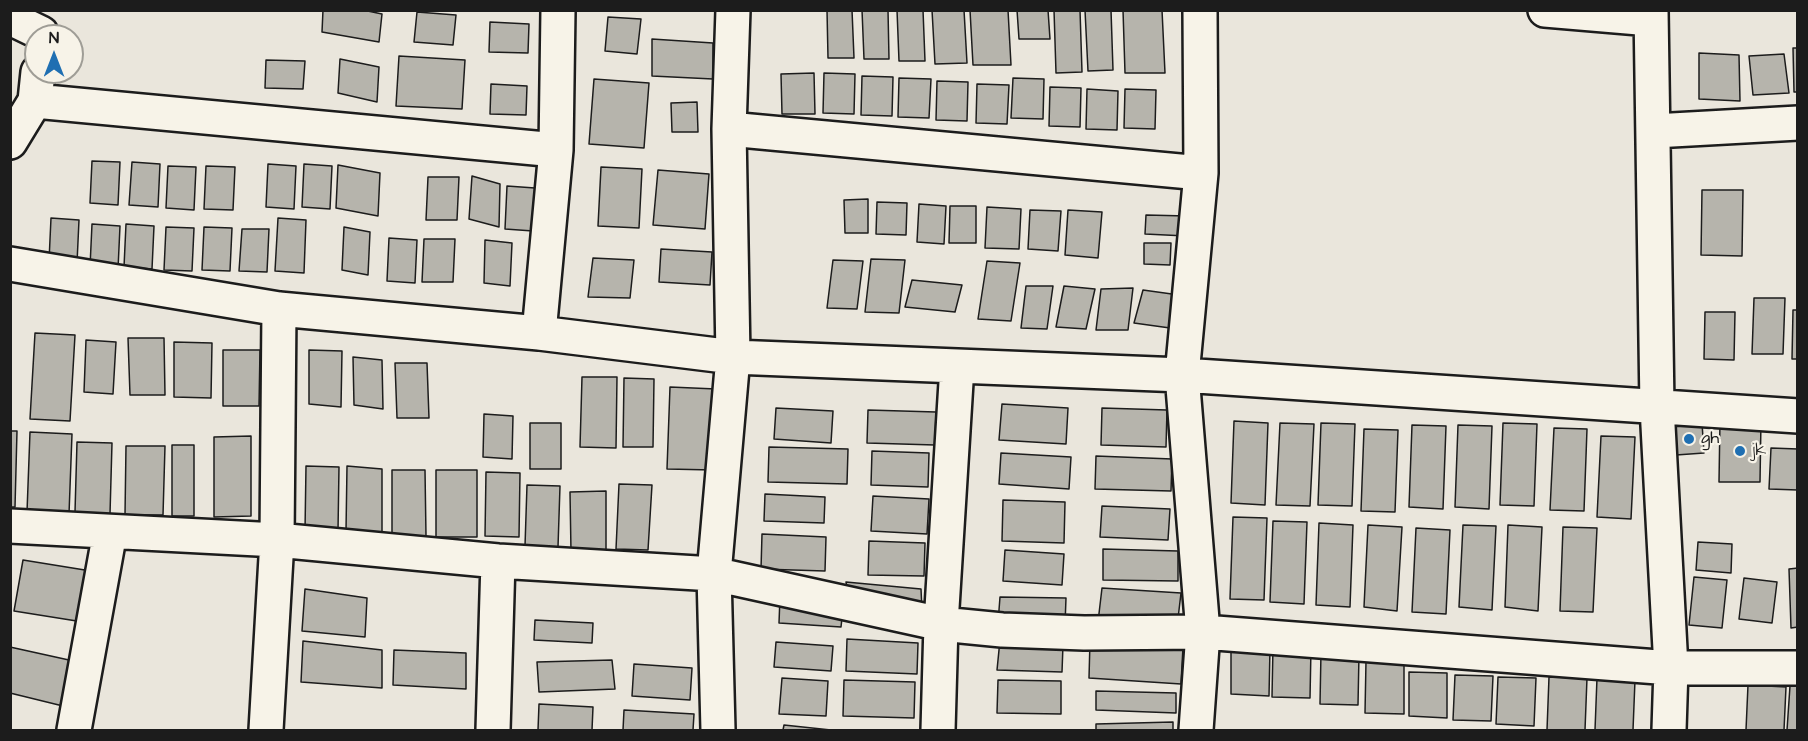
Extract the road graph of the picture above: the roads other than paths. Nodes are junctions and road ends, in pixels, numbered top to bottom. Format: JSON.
{"nodes":[{"id":1,"x":558,"y":10,"type":"edge"},
{"id":2,"x":733,"y":10,"type":"edge"},
{"id":3,"x":1200,"y":10,"type":"edge"},
{"id":4,"x":1545,"y":10,"type":"edge"},
{"id":5,"x":1651,"y":15,"type":"edge"},
{"id":6,"x":10,"y":18,"type":"edge"},
{"id":7,"x":32,"y":24,"type":"edge"},
{"id":8,"x":36,"y":86,"type":"edge"},
{"id":9,"x":1797,"y":123,"type":"edge"},
{"id":10,"x":729,"y":129,"type":"junction"},
{"id":11,"x":1654,"y":131,"type":"junction"},
{"id":12,"x":10,"y":142,"type":"edge"},
{"id":13,"x":556,"y":150,"type":"junction"},
{"id":14,"x":1201,"y":173,"type":"junction"},
{"id":15,"x":10,"y":264,"type":"edge"},
{"id":16,"x":279,"y":309,"type":"junction"},
{"id":17,"x":539,"y":333,"type":"junction"},
{"id":18,"x":733,"y":357,"type":"junction"},
{"id":19,"x":957,"y":366,"type":"junction"},
{"id":20,"x":1182,"y":375,"type":"junction"},
{"id":21,"x":1658,"y":407,"type":"junction"},
{"id":22,"x":1797,"y":416,"type":"edge"},
{"id":23,"x":10,"y":526,"type":"edge"},
{"id":24,"x":110,"y":532,"type":"junction"},
{"id":25,"x":277,"y":540,"type":"junction"},
{"id":26,"x":498,"y":561,"type":"junction"},
{"id":27,"x":714,"y":574,"type":"junction"},
{"id":28,"x":941,"y":624,"type":"junction"},
{"id":29,"x":1203,"y":632,"type":"junction"},
{"id":30,"x":1797,"y":668,"type":"edge"},
{"id":31,"x":1671,"y":669,"type":"junction"},
{"id":32,"x":74,"y":730,"type":"edge"},
{"id":33,"x":266,"y":730,"type":"edge"},
{"id":34,"x":493,"y":730,"type":"edge"},
{"id":35,"x":718,"y":730,"type":"edge"},
{"id":36,"x":938,"y":730,"type":"edge"},
{"id":37,"x":1196,"y":730,"type":"edge"},
{"id":38,"x":1669,"y":730,"type":"edge"}],
"edges":[{"from":1,"to":13,"type":"street"},
{"from":2,"to":10,"type":"street"},
{"from":3,"to":14,"type":"street"},
{"from":4,"to":5,"type":"street"},
{"from":5,"to":11,"type":"street"},
{"from":6,"to":7,"type":"street"},
{"from":8,"to":12,"type":"street"},
{"from":8,"to":13,"type":"street"},
{"from":9,"to":11,"type":"street"},
{"from":10,"to":14,"type":"street"},
{"from":10,"to":18,"type":"street"},
{"from":11,"to":21,"type":"street"},
{"from":13,"to":17,"type":"street"},
{"from":14,"to":20,"type":"street"},
{"from":15,"to":16,"type":"street"},
{"from":16,"to":17,"type":"street"},
{"from":16,"to":25,"type":"street"},
{"from":17,"to":18,"type":"street"},
{"from":18,"to":19,"type":"street"},
{"from":18,"to":27,"type":"street"},
{"from":19,"to":20,"type":"street"},
{"from":19,"to":28,"type":"street"},
{"from":20,"to":21,"type":"street"},
{"from":20,"to":29,"type":"street"},
{"from":21,"to":22,"type":"street"},
{"from":21,"to":31,"type":"street"},
{"from":23,"to":24,"type":"street"},
{"from":24,"to":25,"type":"street"},
{"from":24,"to":32,"type":"street"},
{"from":25,"to":26,"type":"street"},
{"from":25,"to":33,"type":"street"},
{"from":26,"to":27,"type":"street"},
{"from":26,"to":34,"type":"street"},
{"from":27,"to":28,"type":"street"},
{"from":27,"to":35,"type":"street"},
{"from":28,"to":29,"type":"street"},
{"from":28,"to":36,"type":"street"},
{"from":29,"to":31,"type":"street"},
{"from":29,"to":37,"type":"street"},
{"from":30,"to":31,"type":"street"},
{"from":31,"to":38,"type":"street"}]}
